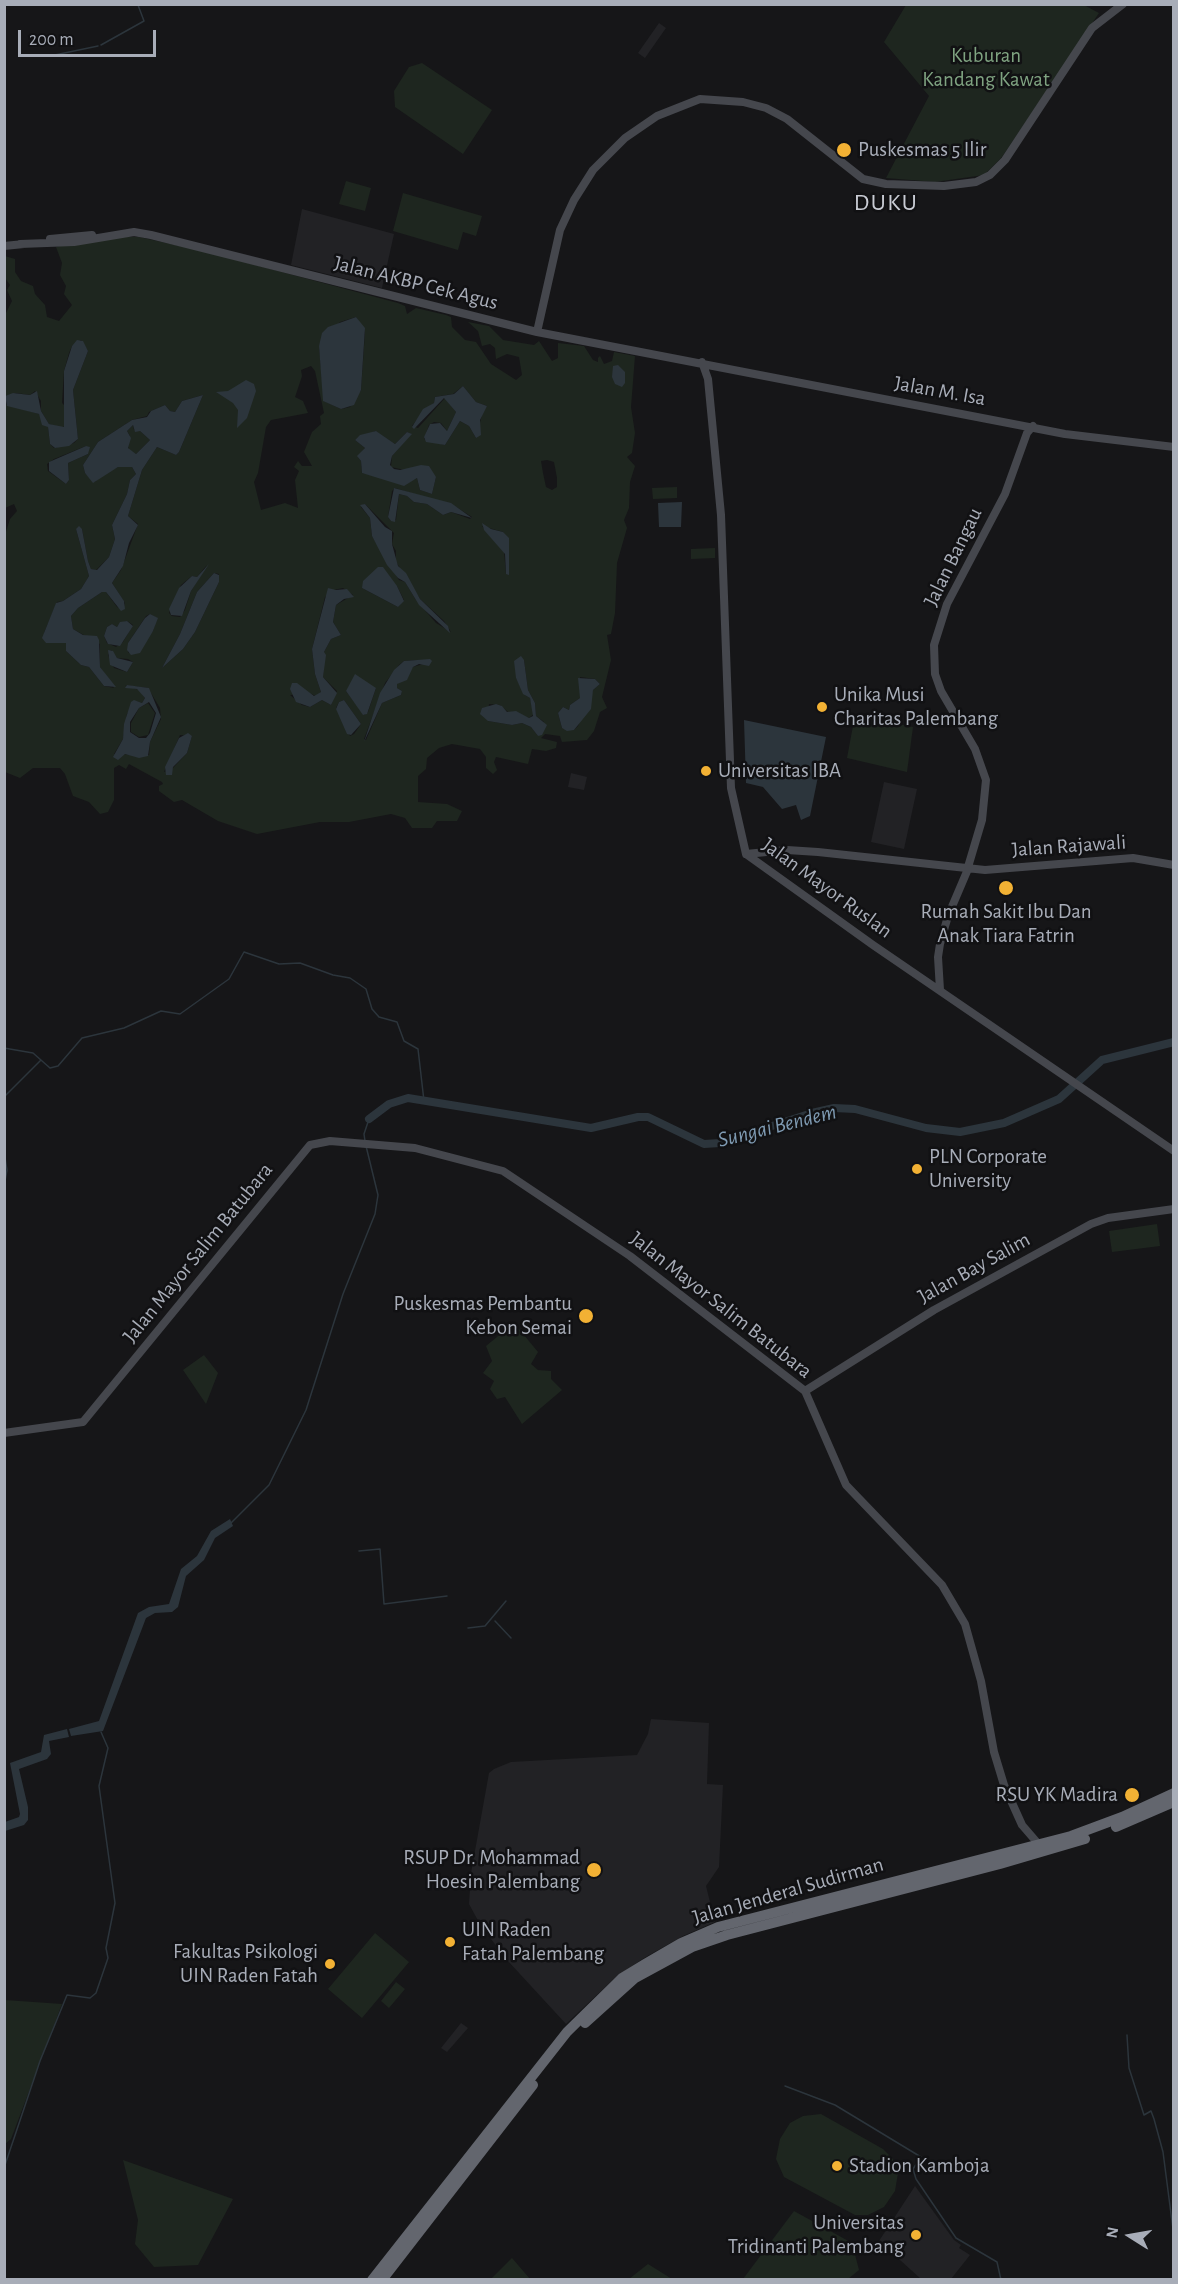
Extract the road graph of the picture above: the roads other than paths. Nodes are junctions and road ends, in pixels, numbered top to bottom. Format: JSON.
{"nodes":[{"id":1,"x":1123,"y":4,"type":"edge"},
{"id":2,"x":4,"y":246,"type":"edge"},
{"id":3,"x":537,"y":332,"type":"junction"},
{"id":4,"x":702,"y":362,"type":"junction"},
{"id":5,"x":717,"y":365,"type":"junction"},
{"id":6,"x":708,"y":380,"type":"junction"},
{"id":7,"x":1028,"y":428,"type":"junction"},
{"id":8,"x":1173,"y":447,"type":"edge"},
{"id":9,"x":746,"y":854,"type":"junction"},
{"id":10,"x":1173,"y":866,"type":"edge"},
{"id":11,"x":965,"y":868,"type":"junction"},
{"id":12,"x":940,"y":990,"type":"junction"},
{"id":13,"x":1173,"y":1151,"type":"edge"},
{"id":14,"x":1173,"y":1209,"type":"edge"},
{"id":15,"x":805,"y":1391,"type":"junction"},
{"id":16,"x":4,"y":1433,"type":"edge"},
{"id":17,"x":1173,"y":1793,"type":"edge"},
{"id":18,"x":1173,"y":1802,"type":"edge"},
{"id":19,"x":1042,"y":1848,"type":"junction"},
{"id":20,"x":789,"y":1914,"type":"junction"},
{"id":21,"x":372,"y":2280,"type":"edge"},
{"id":22,"x":382,"y":2280,"type":"edge"}],
"edges":[{"from":1,"to":3,"type":"street"},
{"from":2,"to":3,"type":"street","name":"Jalan AKBP Cek Agus"},
{"from":3,"to":4,"type":"street","name":"Jalan AKBP Cek Agus"},
{"from":4,"to":5,"type":"street","name":"Jalan M. Isa"},
{"from":4,"to":6,"type":"street","name":"Jalan Mayor Ruslan"},
{"from":5,"to":6,"type":"street"},
{"from":5,"to":7,"type":"street","name":"Jalan M. Isa"},
{"from":6,"to":9,"type":"street","name":"Jalan Mayor Ruslan"},
{"from":7,"to":8,"type":"street","name":"Jalan M. Isa"},
{"from":7,"to":11,"type":"street","name":"Jalan Bangau"},
{"from":9,"to":11,"type":"street","name":"Jalan Rajawali"},
{"from":9,"to":12,"type":"street","name":"Jalan Mayor Ruslan"},
{"from":10,"to":11,"type":"street","name":"Jalan Rajawali"},
{"from":11,"to":12,"type":"street","name":"Jalan Bangau"},
{"from":12,"to":13,"type":"street","name":"Jalan Mayor Ruslan"},
{"from":14,"to":15,"type":"street","name":"Jalan Bay Salim"},
{"from":15,"to":16,"type":"street","name":"Jalan Mayor Salim Batubara"},
{"from":15,"to":19,"type":"street","name":"Jalan Mayor Salim Batubara"},
{"from":17,"to":19,"type":"highway","name":"Jalan Jenderal Sudirman"},
{"from":18,"to":19,"type":"highway","name":"Jalan Jenderal Sudirman"},
{"from":19,"to":20,"type":"highway","name":"Jalan Jenderal Sudirman"},
{"from":20,"to":21,"type":"highway","name":"Jalan Jenderal Sudirman"},
{"from":20,"to":22,"type":"highway","name":"Jalan Jenderal Sudirman"}]}
